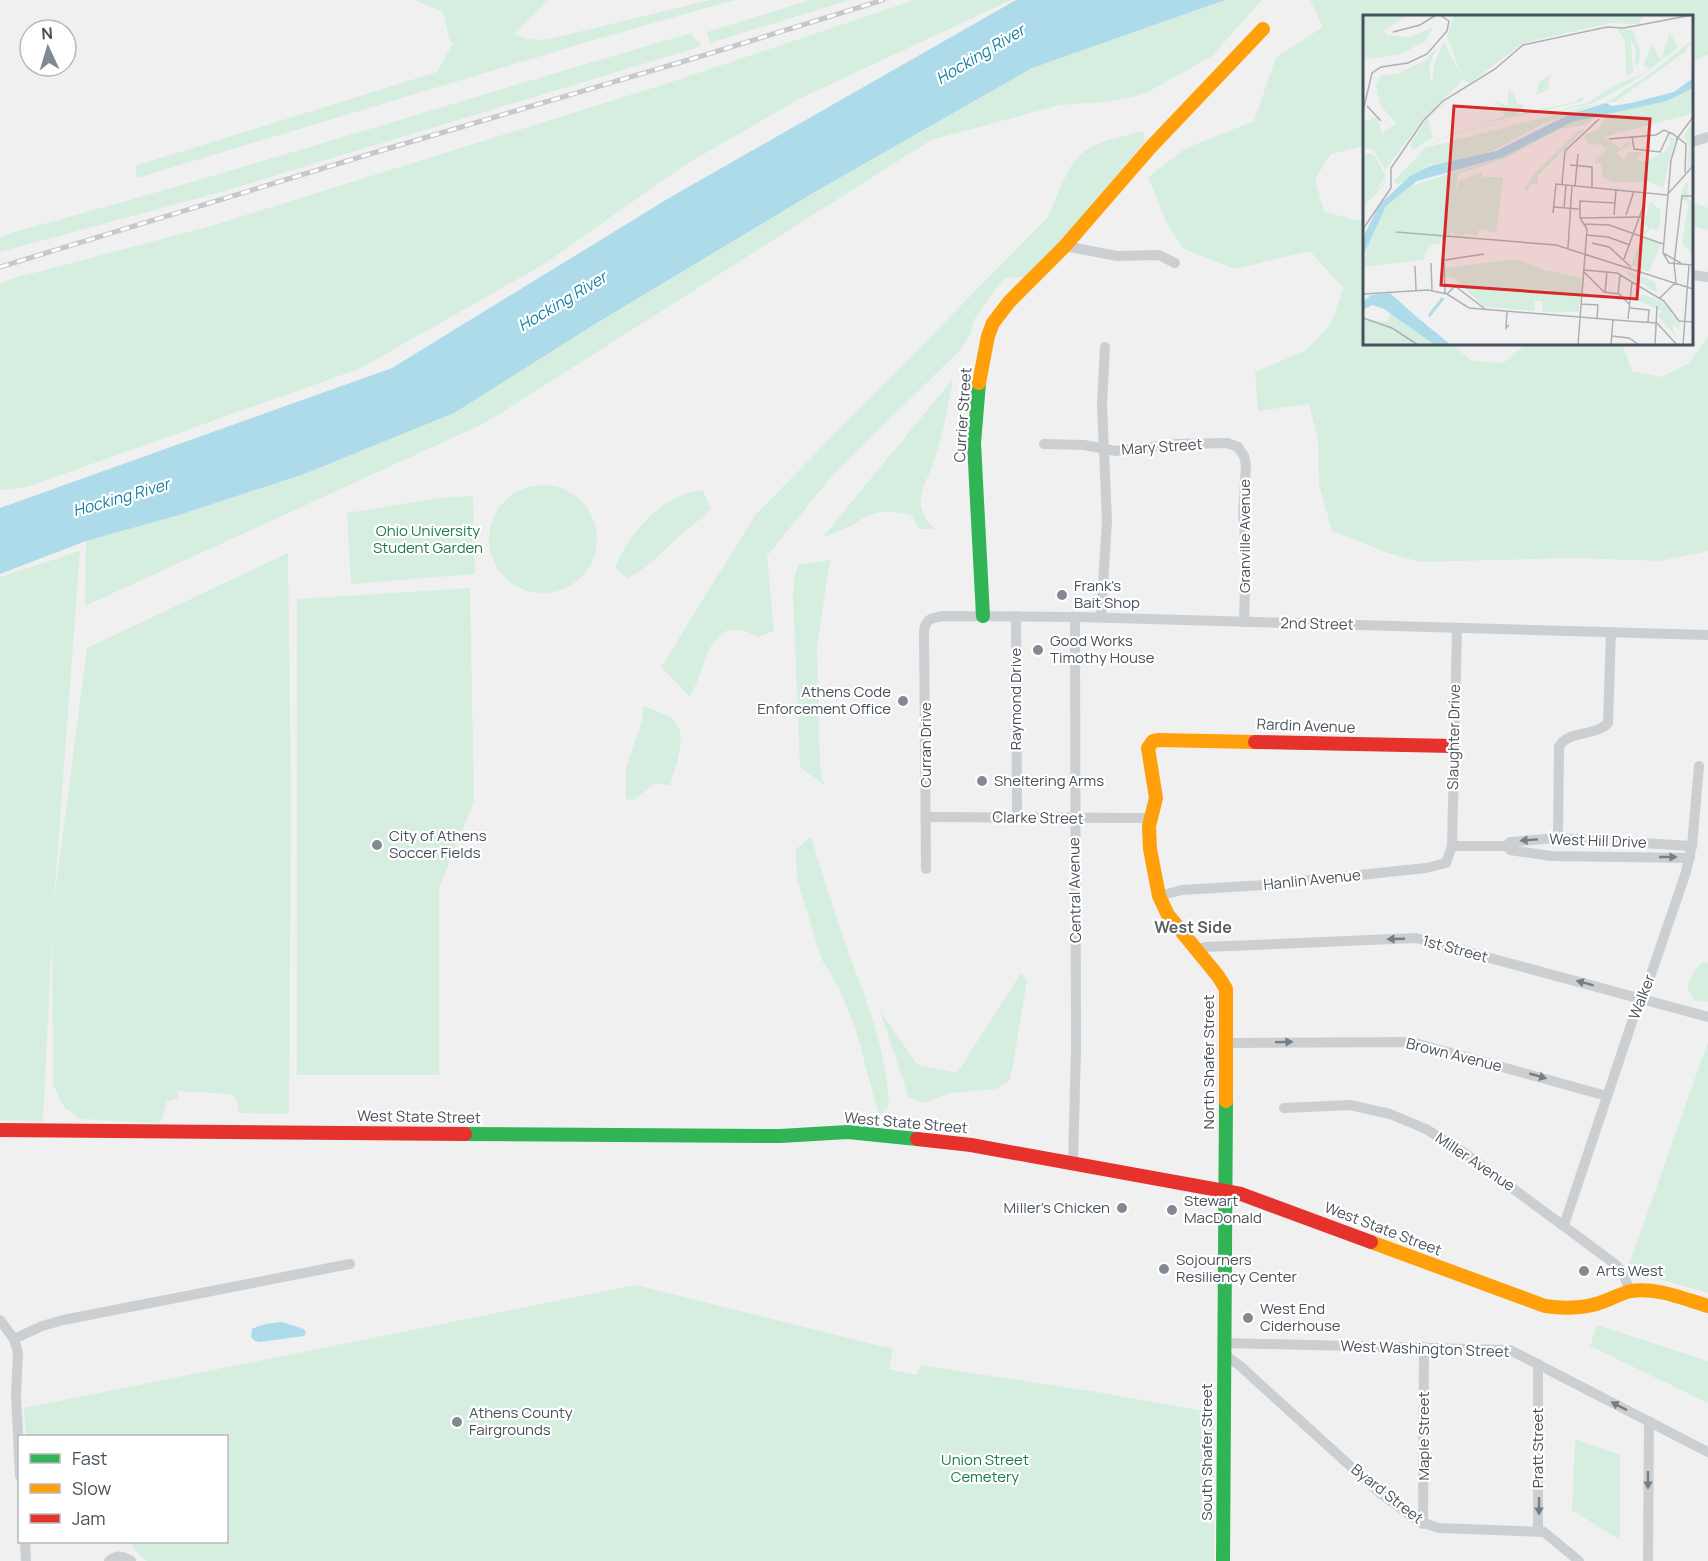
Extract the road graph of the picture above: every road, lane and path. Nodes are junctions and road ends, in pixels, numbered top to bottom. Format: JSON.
{"nodes":[{"id":1,"x":1263,"y":29,"type":"dead end"},
{"id":2,"x":1708,"y":137,"type":"edge"},
{"id":3,"x":1693,"y":142,"type":"edge"},
{"id":4,"x":1065,"y":246,"type":"junction"},
{"id":5,"x":1175,"y":263,"type":"dead end"},
{"id":6,"x":1693,"y":275,"type":"edge"},
{"id":7,"x":1708,"y":277,"type":"edge"},
{"id":8,"x":1105,"y":347,"type":"dead end"},
{"id":9,"x":1044,"y":444,"type":"dead end"},
{"id":10,"x":1104,"y":449,"type":"junction"},
{"id":11,"x":1241,"y":451,"type":"joint"},
{"id":12,"x":983,"y":616,"type":"junction"},
{"id":13,"x":1016,"y":616,"type":"junction"},
{"id":14,"x":1075,"y":616,"type":"junction"},
{"id":15,"x":1101,"y":617,"type":"junction"},
{"id":16,"x":927,"y":620,"type":"joint"},
{"id":17,"x":1244,"y":622,"type":"junction"},
{"id":18,"x":1457,"y":628,"type":"junction"},
{"id":19,"x":1611,"y":632,"type":"junction"},
{"id":20,"x":1708,"y":635,"type":"edge"},
{"id":21,"x":1158,"y":740,"type":"joint"},
{"id":22,"x":1453,"y":746,"type":"junction"},
{"id":23,"x":1699,"y":766,"type":"dead end"},
{"id":24,"x":926,"y":817,"type":"junction"},
{"id":25,"x":1017,"y":817,"type":"junction"},
{"id":26,"x":1075,"y":818,"type":"junction"},
{"id":27,"x":1150,"y":819,"type":"junction"},
{"id":28,"x":1558,"y":838,"type":"junction"},
{"id":29,"x":1452,"y":846,"type":"junction"},
{"id":30,"x":1507,"y":846,"type":"junction"},
{"id":31,"x":1692,"y":846,"type":"junction"},
{"id":32,"x":1690,"y":858,"type":"junction"},
{"id":33,"x":926,"y":869,"type":"dead end"},
{"id":34,"x":1159,"y":896,"type":"junction"},
{"id":35,"x":1196,"y":950,"type":"junction"},
{"id":36,"x":1642,"y":998,"type":"junction"},
{"id":37,"x":1708,"y":1017,"type":"edge"},
{"id":38,"x":1226,"y":1043,"type":"junction"},
{"id":39,"x":1607,"y":1096,"type":"junction"},
{"id":40,"x":1284,"y":1108,"type":"dead end"},
{"id":41,"x":0,"y":1130,"type":"edge"},
{"id":42,"x":1073,"y":1163,"type":"junction"},
{"id":43,"x":1226,"y":1192,"type":"junction"},
{"id":44,"x":1564,"y":1225,"type":"junction"},
{"id":45,"x":350,"y":1263,"type":"dead end"},
{"id":46,"x":1630,"y":1291,"type":"junction"},
{"id":47,"x":1708,"y":1306,"type":"edge"},
{"id":48,"x":0,"y":1320,"type":"edge"},
{"id":49,"x":14,"y":1339,"type":"junction"},
{"id":50,"x":1424,"y":1347,"type":"junction"},
{"id":51,"x":1225,"y":1349,"type":"junction"},
{"id":52,"x":1538,"y":1364,"type":"junction"},
{"id":53,"x":1649,"y":1421,"type":"junction"},
{"id":54,"x":18,"y":1436,"type":"edge"},
{"id":55,"x":1708,"y":1452,"type":"edge"},
{"id":56,"x":1423,"y":1524,"type":"junction"},
{"id":57,"x":1538,"y":1532,"type":"junction"},
{"id":58,"x":25,"y":1543,"type":"edge"},
{"id":59,"x":26,"y":1561,"type":"edge"},
{"id":60,"x":109,"y":1561,"type":"edge"},
{"id":61,"x":131,"y":1561,"type":"edge"},
{"id":62,"x":1223,"y":1561,"type":"edge"},
{"id":63,"x":1579,"y":1561,"type":"edge"},
{"id":64,"x":1648,"y":1561,"type":"edge"}],
"edges":[{"from":1,"to":4,"type":"street","name":"Currier Street"},
{"from":2,"to":3,"type":"street"},
{"from":4,"to":5,"type":"street"},
{"from":4,"to":12,"type":"street","name":"Currier Street"},
{"from":6,"to":7,"type":"street"},
{"from":8,"to":10,"type":"street"},
{"from":9,"to":10,"type":"street","name":"Mary Street"},
{"from":10,"to":11,"type":"street","name":"Mary Street"},
{"from":10,"to":15,"type":"street"},
{"from":11,"to":17,"type":"street","name":"Granville Avenue"},
{"from":12,"to":13,"type":"street","name":"2nd Street"},
{"from":12,"to":16,"type":"street","name":"2nd Street"},
{"from":13,"to":14,"type":"street","name":"2nd Street"},
{"from":13,"to":25,"type":"street","name":"Raymond Drive"},
{"from":14,"to":15,"type":"street","name":"2nd Street"},
{"from":14,"to":26,"type":"street","name":"Central Avenue"},
{"from":15,"to":17,"type":"street","name":"2nd Street"},
{"from":16,"to":24,"type":"street","name":"Curran Drive"},
{"from":17,"to":18,"type":"street","name":"2nd Street"},
{"from":18,"to":19,"type":"street","name":"2nd Street"},
{"from":18,"to":22,"type":"street","name":"Slaughter Drive"},
{"from":19,"to":20,"type":"street","name":"2nd Street"},
{"from":19,"to":28,"type":"street"},
{"from":21,"to":22,"type":"street","name":"Rardin Avenue"},
{"from":21,"to":27,"type":"street","name":"North Shafer Street"},
{"from":22,"to":29,"type":"street","name":"Slaughter Drive"},
{"from":23,"to":31,"type":"street","name":"Walker"},
{"from":24,"to":25,"type":"street","name":"Clarke Street"},
{"from":24,"to":33,"type":"street","name":"Curran Drive"},
{"from":25,"to":26,"type":"street","name":"Clarke Street"},
{"from":26,"to":27,"type":"street","name":"Clarke Street"},
{"from":26,"to":42,"type":"street","name":"Central Avenue"},
{"from":27,"to":34,"type":"street","name":"North Shafer Street"},
{"from":28,"to":30,"type":"street","name":"West Hill Drive","one_way":true},
{"from":28,"to":31,"type":"street","name":"West Hill Drive"},
{"from":29,"to":30,"type":"street","name":"West Hill Drive"},
{"from":29,"to":34,"type":"street","name":"Hanlin Avenue"},
{"from":30,"to":32,"type":"street","name":"West Hill Drive","one_way":true},
{"from":31,"to":32,"type":"street","name":"Walker"},
{"from":32,"to":36,"type":"street","name":"Walker"},
{"from":34,"to":35,"type":"street","name":"North Shafer Street"},
{"from":36,"to":35,"type":"street","name":"1st Street","one_way":true},
{"from":35,"to":38,"type":"street","name":"North Shafer Street"},
{"from":36,"to":37,"type":"street","name":"1st Street"},
{"from":36,"to":39,"type":"street","name":"Walker"},
{"from":38,"to":39,"type":"street","name":"Brown Avenue","one_way":true},
{"from":38,"to":43,"type":"street","name":"North Shafer Street"},
{"from":39,"to":44,"type":"street","name":"Walker"},
{"from":40,"to":44,"type":"street","name":"Miller Avenue"},
{"from":41,"to":42,"type":"street","name":"West State Street"},
{"from":42,"to":43,"type":"street","name":"West State Street"},
{"from":43,"to":46,"type":"street","name":"West State Street"},
{"from":43,"to":51,"type":"street","name":"North Shafer Street"},
{"from":44,"to":46,"type":"street","name":"Miller Avenue"},
{"from":45,"to":49,"type":"street"},
{"from":46,"to":47,"type":"street","name":"West State Street"},
{"from":48,"to":49,"type":"street"},
{"from":49,"to":54,"type":"street"},
{"from":50,"to":51,"type":"street","name":"West Washington Street"},
{"from":50,"to":52,"type":"street","name":"West Washington Street"},
{"from":50,"to":56,"type":"street","name":"Maple Street"},
{"from":51,"to":56,"type":"street","name":"Byard Street"},
{"from":51,"to":62,"type":"street","name":"South Shafer Street"},
{"from":53,"to":52,"type":"street","name":"West Washington Street","one_way":true},
{"from":52,"to":57,"type":"street","name":"Pratt Street","one_way":true},
{"from":53,"to":55,"type":"street","name":"West Washington Street"},
{"from":53,"to":64,"type":"street","one_way":true},
{"from":56,"to":57,"type":"street","name":"Byard Street"},
{"from":57,"to":63,"type":"street","name":"Byard Street"},
{"from":58,"to":59,"type":"street"},
{"from":60,"to":61,"type":"street"}]}
